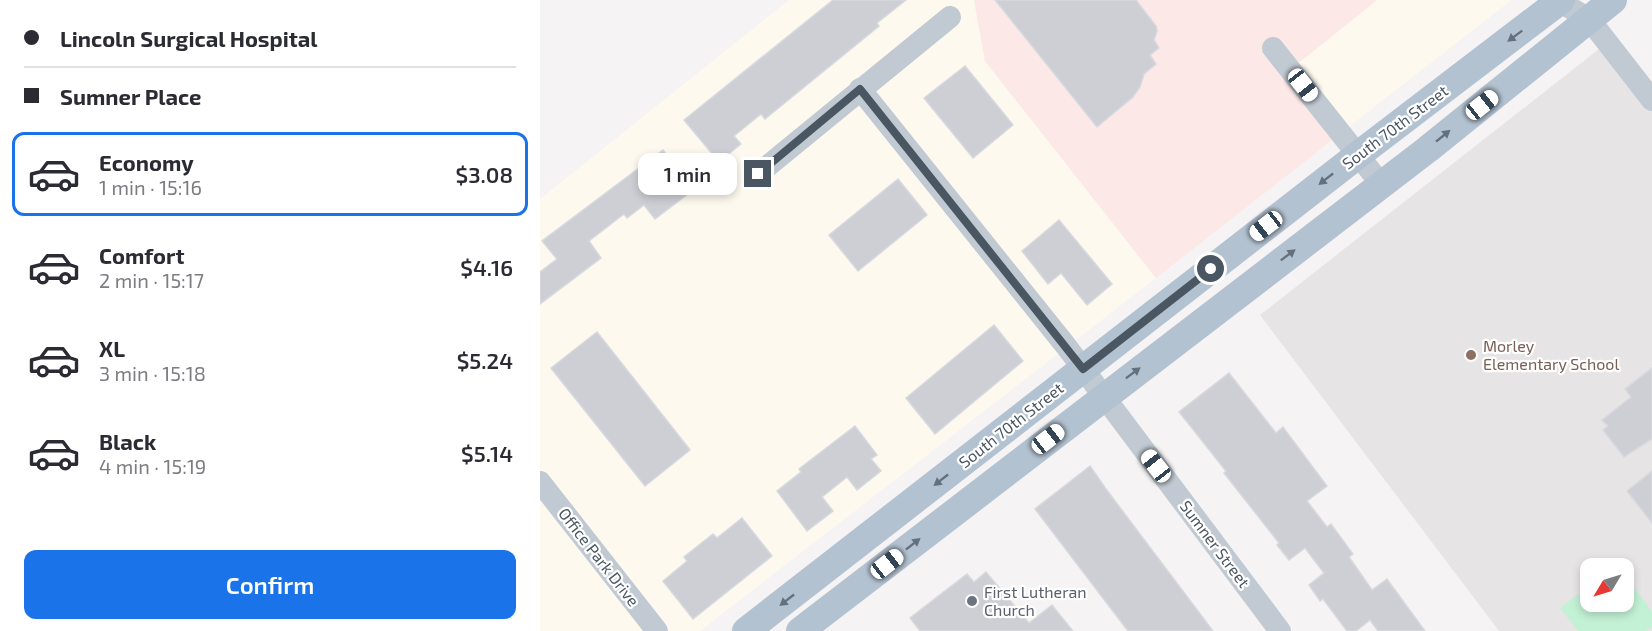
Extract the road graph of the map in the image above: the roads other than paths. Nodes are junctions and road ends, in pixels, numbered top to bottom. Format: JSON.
{"nodes":[{"id":1,"x":1613,"y":0,"type":"edge"},
{"id":2,"x":1571,"y":4,"type":"edge"},
{"id":3,"x":950,"y":17,"type":"dead end"},
{"id":4,"x":1273,"y":48,"type":"dead end"},
{"id":5,"x":860,"y":89,"type":"junction"},
{"id":6,"x":1652,"y":99,"type":"edge"},
{"id":7,"x":1358,"y":155,"type":"junction"},
{"id":8,"x":758,"y":174,"type":"dead end"},
{"id":9,"x":1381,"y":184,"type":"junction"},
{"id":10,"x":1083,"y":369,"type":"junction"},
{"id":11,"x":1104,"y":396,"type":"junction"},
{"id":12,"x":540,"y":482,"type":"edge"},
{"id":13,"x":657,"y":631,"type":"edge"},
{"id":14,"x":746,"y":631,"type":"edge"},
{"id":15,"x":800,"y":631,"type":"edge"},
{"id":16,"x":1280,"y":631,"type":"edge"}],
"edges":[{"from":1,"to":2,"type":"main road","name":"South 70th Street"},
{"from":2,"to":6,"type":"street"},
{"from":2,"to":7,"type":"main road","name":"South 70th Street","one_way":true},
{"from":9,"to":2,"type":"main road","name":"South 70th Street","one_way":true},
{"from":3,"to":5,"type":"street"},
{"from":4,"to":7,"type":"street"},
{"from":5,"to":8,"type":"street"},
{"from":5,"to":10,"type":"street","name":"Sumner Street"},
{"from":7,"to":9,"type":"street"},
{"from":7,"to":10,"type":"main road","name":"South 70th Street","one_way":true},
{"from":11,"to":9,"type":"main road","name":"South 70th Street","one_way":true},
{"from":10,"to":11,"type":"street","name":"Sumner Street"},
{"from":10,"to":14,"type":"main road","name":"South 70th Street","one_way":true},
{"from":15,"to":11,"type":"main road","name":"South 70th Street","one_way":true},
{"from":11,"to":16,"type":"street","name":"Sumner Street"},
{"from":12,"to":13,"type":"street","name":"Office Park Drive"}]}
